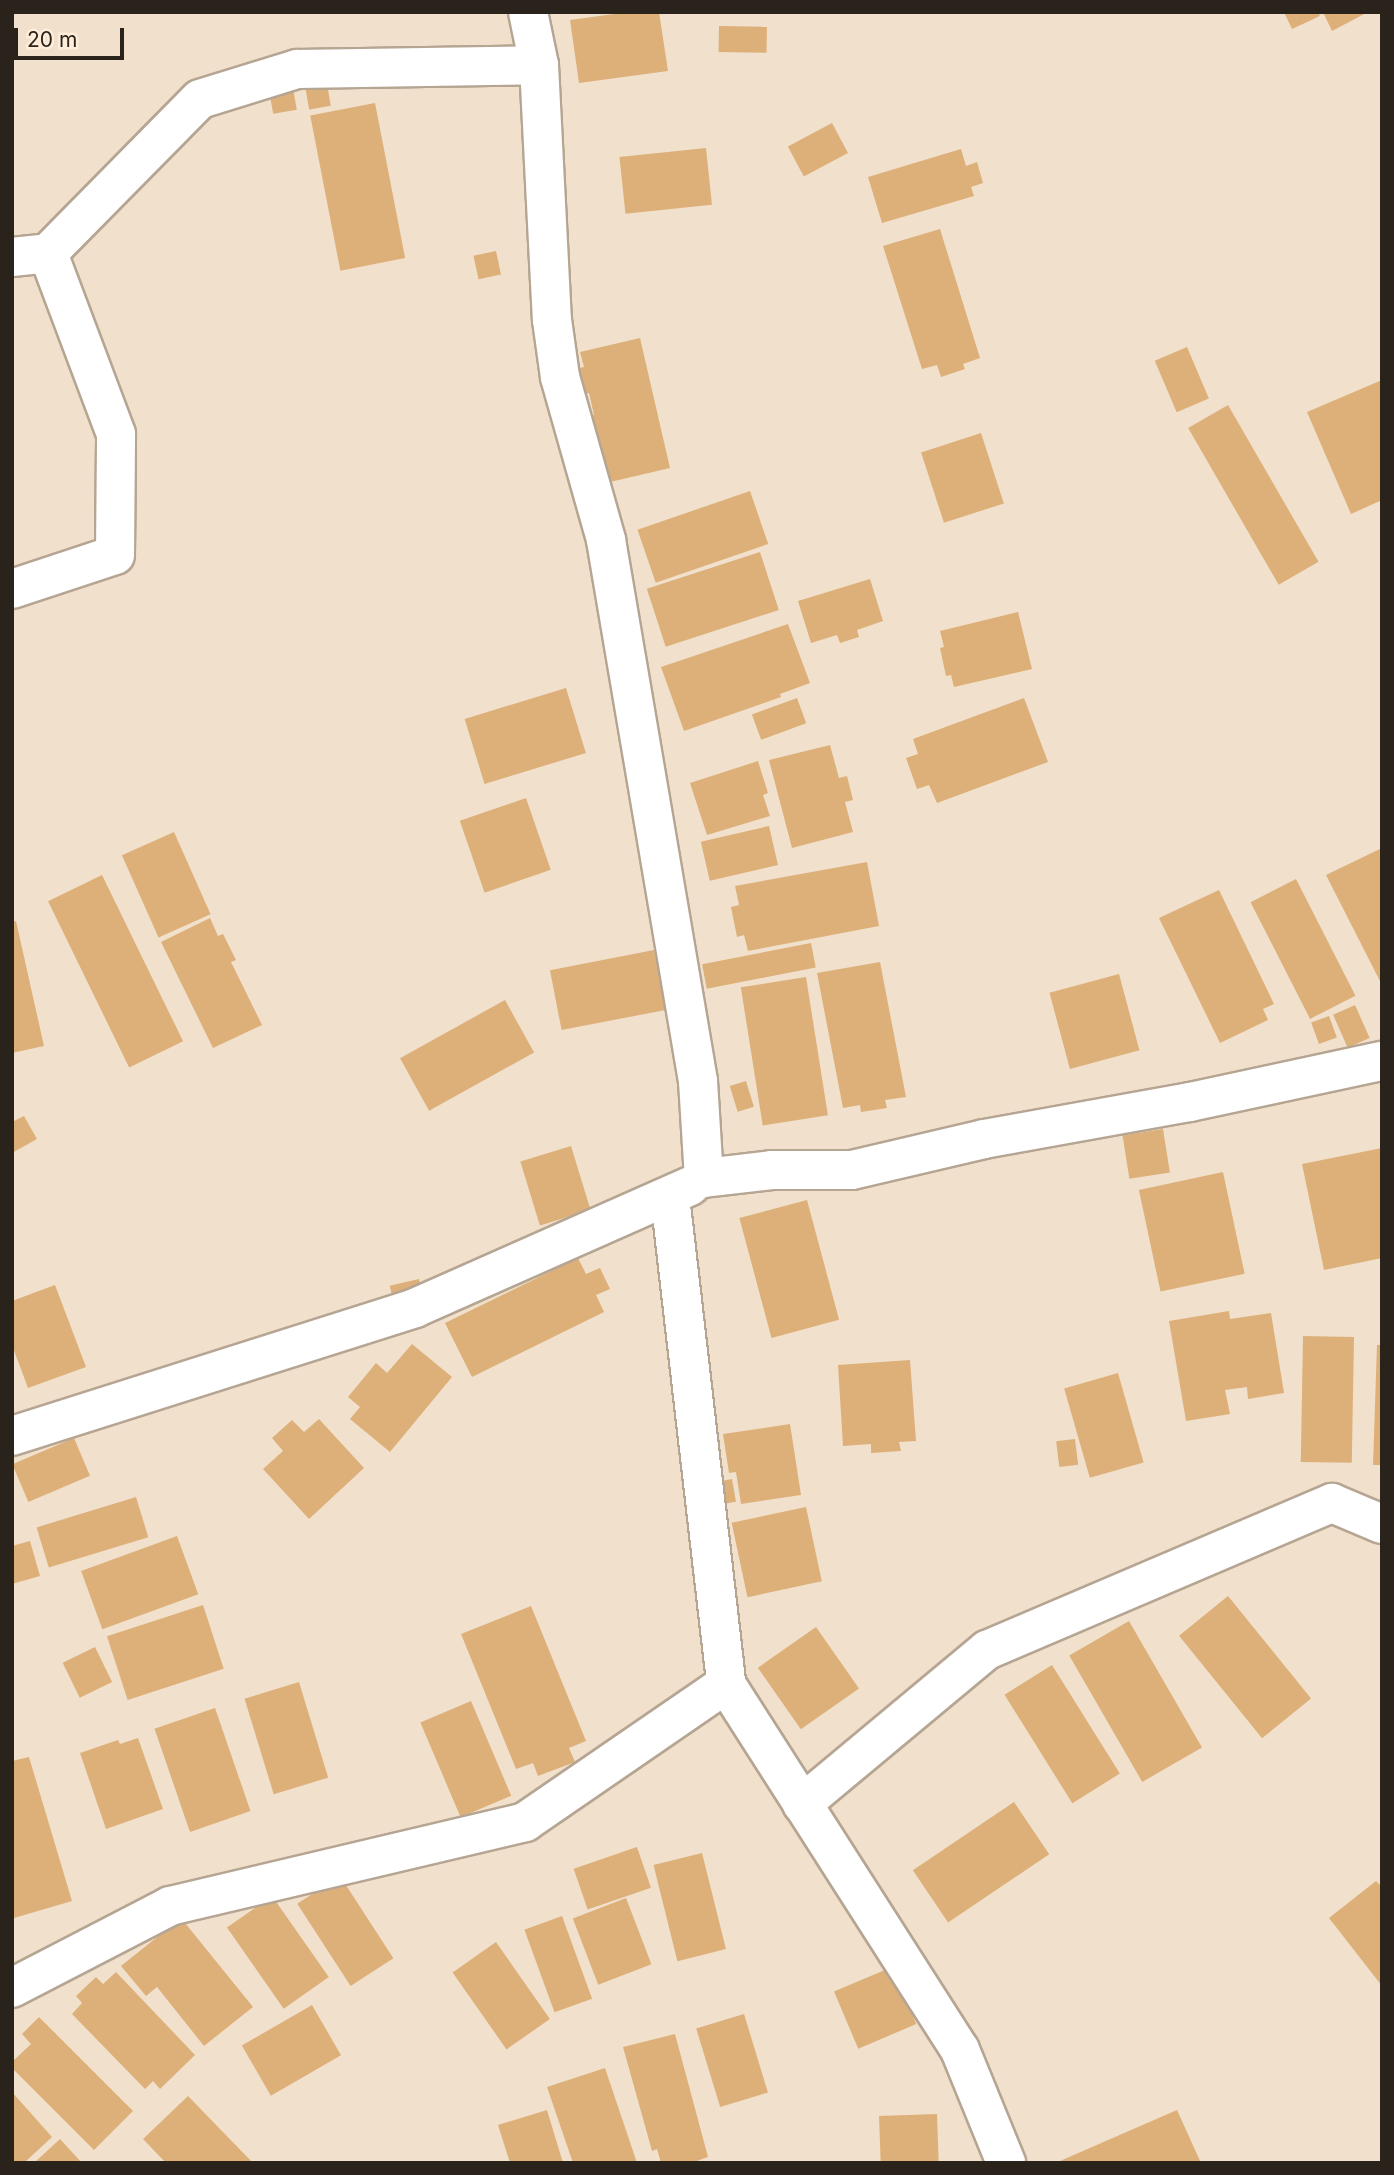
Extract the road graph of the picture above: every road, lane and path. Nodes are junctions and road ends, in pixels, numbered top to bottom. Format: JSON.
{"nodes":[{"id":1,"x":528,"y":12,"type":"edge"},
{"id":2,"x":539,"y":65,"type":"junction"},
{"id":3,"x":30,"y":255,"type":"edge"},
{"id":4,"x":12,"y":589,"type":"edge"},
{"id":5,"x":1382,"y":1061,"type":"edge"},
{"id":6,"x":704,"y":1178,"type":"junction"},
{"id":7,"x":670,"y":1197,"type":"junction"},
{"id":8,"x":12,"y":1436,"type":"edge"},
{"id":9,"x":1382,"y":1524,"type":"edge"},
{"id":10,"x":726,"y":1684,"type":"junction"},
{"id":11,"x":802,"y":1804,"type":"junction"},
{"id":12,"x":12,"y":1987,"type":"edge"},
{"id":13,"x":1006,"y":2163,"type":"edge"}],
"edges":[{"from":1,"to":2,"type":"street"},
{"from":2,"to":3,"type":"street"},
{"from":2,"to":6,"type":"street"},
{"from":3,"to":4,"type":"street"},
{"from":5,"to":6,"type":"street"},
{"from":6,"to":7,"type":"street"},
{"from":7,"to":8,"type":"street"},
{"from":7,"to":10,"type":"street"},
{"from":9,"to":11,"type":"street"},
{"from":10,"to":11,"type":"street"},
{"from":10,"to":12,"type":"street"},
{"from":11,"to":13,"type":"street"}]}
